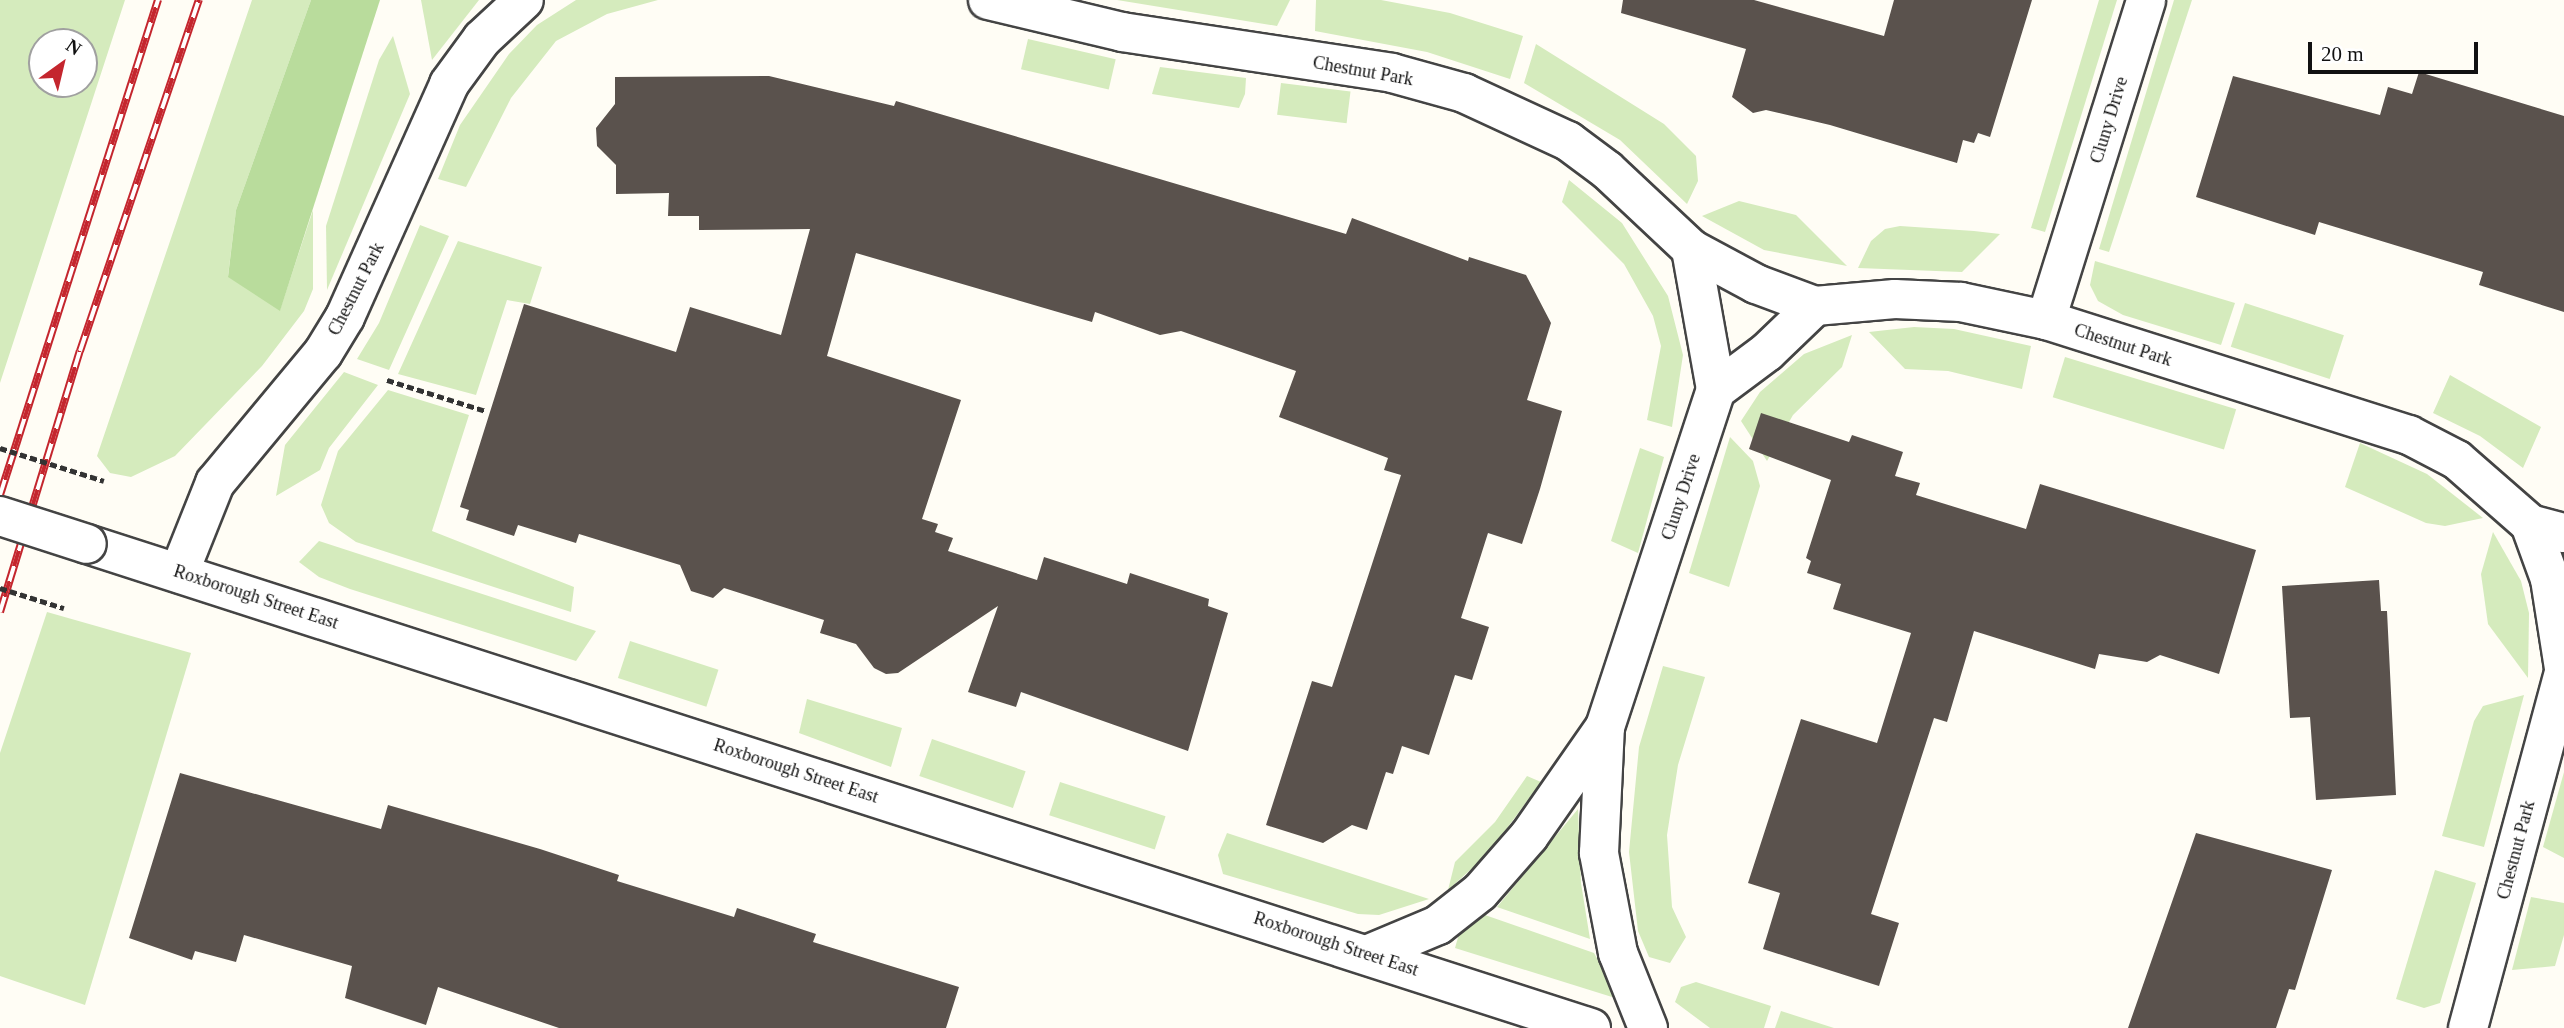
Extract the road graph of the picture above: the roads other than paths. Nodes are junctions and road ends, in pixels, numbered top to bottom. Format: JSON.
{"nodes":[{"id":1,"x":524,"y":0,"type":"edge"},
{"id":2,"x":988,"y":0,"type":"edge"},
{"id":3,"x":2146,"y":0,"type":"edge"},
{"id":4,"x":1691,"y":249,"type":"junction"},
{"id":5,"x":1815,"y":306,"type":"junction"},
{"id":6,"x":2046,"y":320,"type":"junction"},
{"id":7,"x":1716,"y":390,"type":"junction"},
{"id":8,"x":0,"y":516,"type":"edge"},
{"id":9,"x":2547,"y":528,"type":"edge"},
{"id":10,"x":179,"y":573,"type":"junction"},
{"id":11,"x":2564,"y":670,"type":"edge"},
{"id":12,"x":1605,"y":727,"type":"junction"},
{"id":13,"x":1369,"y":954,"type":"junction"},
{"id":14,"x":1591,"y":1028,"type":"edge"},
{"id":15,"x":1648,"y":1028,"type":"edge"},
{"id":16,"x":2468,"y":1028,"type":"edge"}],
"edges":[{"from":1,"to":10,"type":"street","name":"Chestnut Park"},
{"from":2,"to":4,"type":"street","name":"Chestnut Park"},
{"from":3,"to":6,"type":"street","name":"Cluny Drive"},
{"from":4,"to":5,"type":"street","name":"Chestnut Park"},
{"from":4,"to":7,"type":"street"},
{"from":5,"to":6,"type":"street","name":"Chestnut Park"},
{"from":5,"to":7,"type":"street"},
{"from":6,"to":9,"type":"street","name":"Chestnut Park"},
{"from":7,"to":12,"type":"street","name":"Cluny Drive"},
{"from":8,"to":10,"type":"street","name":"Roxborough Street East","bridge":true},
{"from":9,"to":11,"type":"street","name":"Chestnut Park"},
{"from":10,"to":13,"type":"street","name":"Roxborough Street East"},
{"from":11,"to":16,"type":"street","name":"Chestnut Park"},
{"from":12,"to":13,"type":"street","name":"Cluny Drive"},
{"from":12,"to":15,"type":"street","name":"Cluny Drive"},
{"from":13,"to":14,"type":"street","name":"Roxborough Street East"}]}
